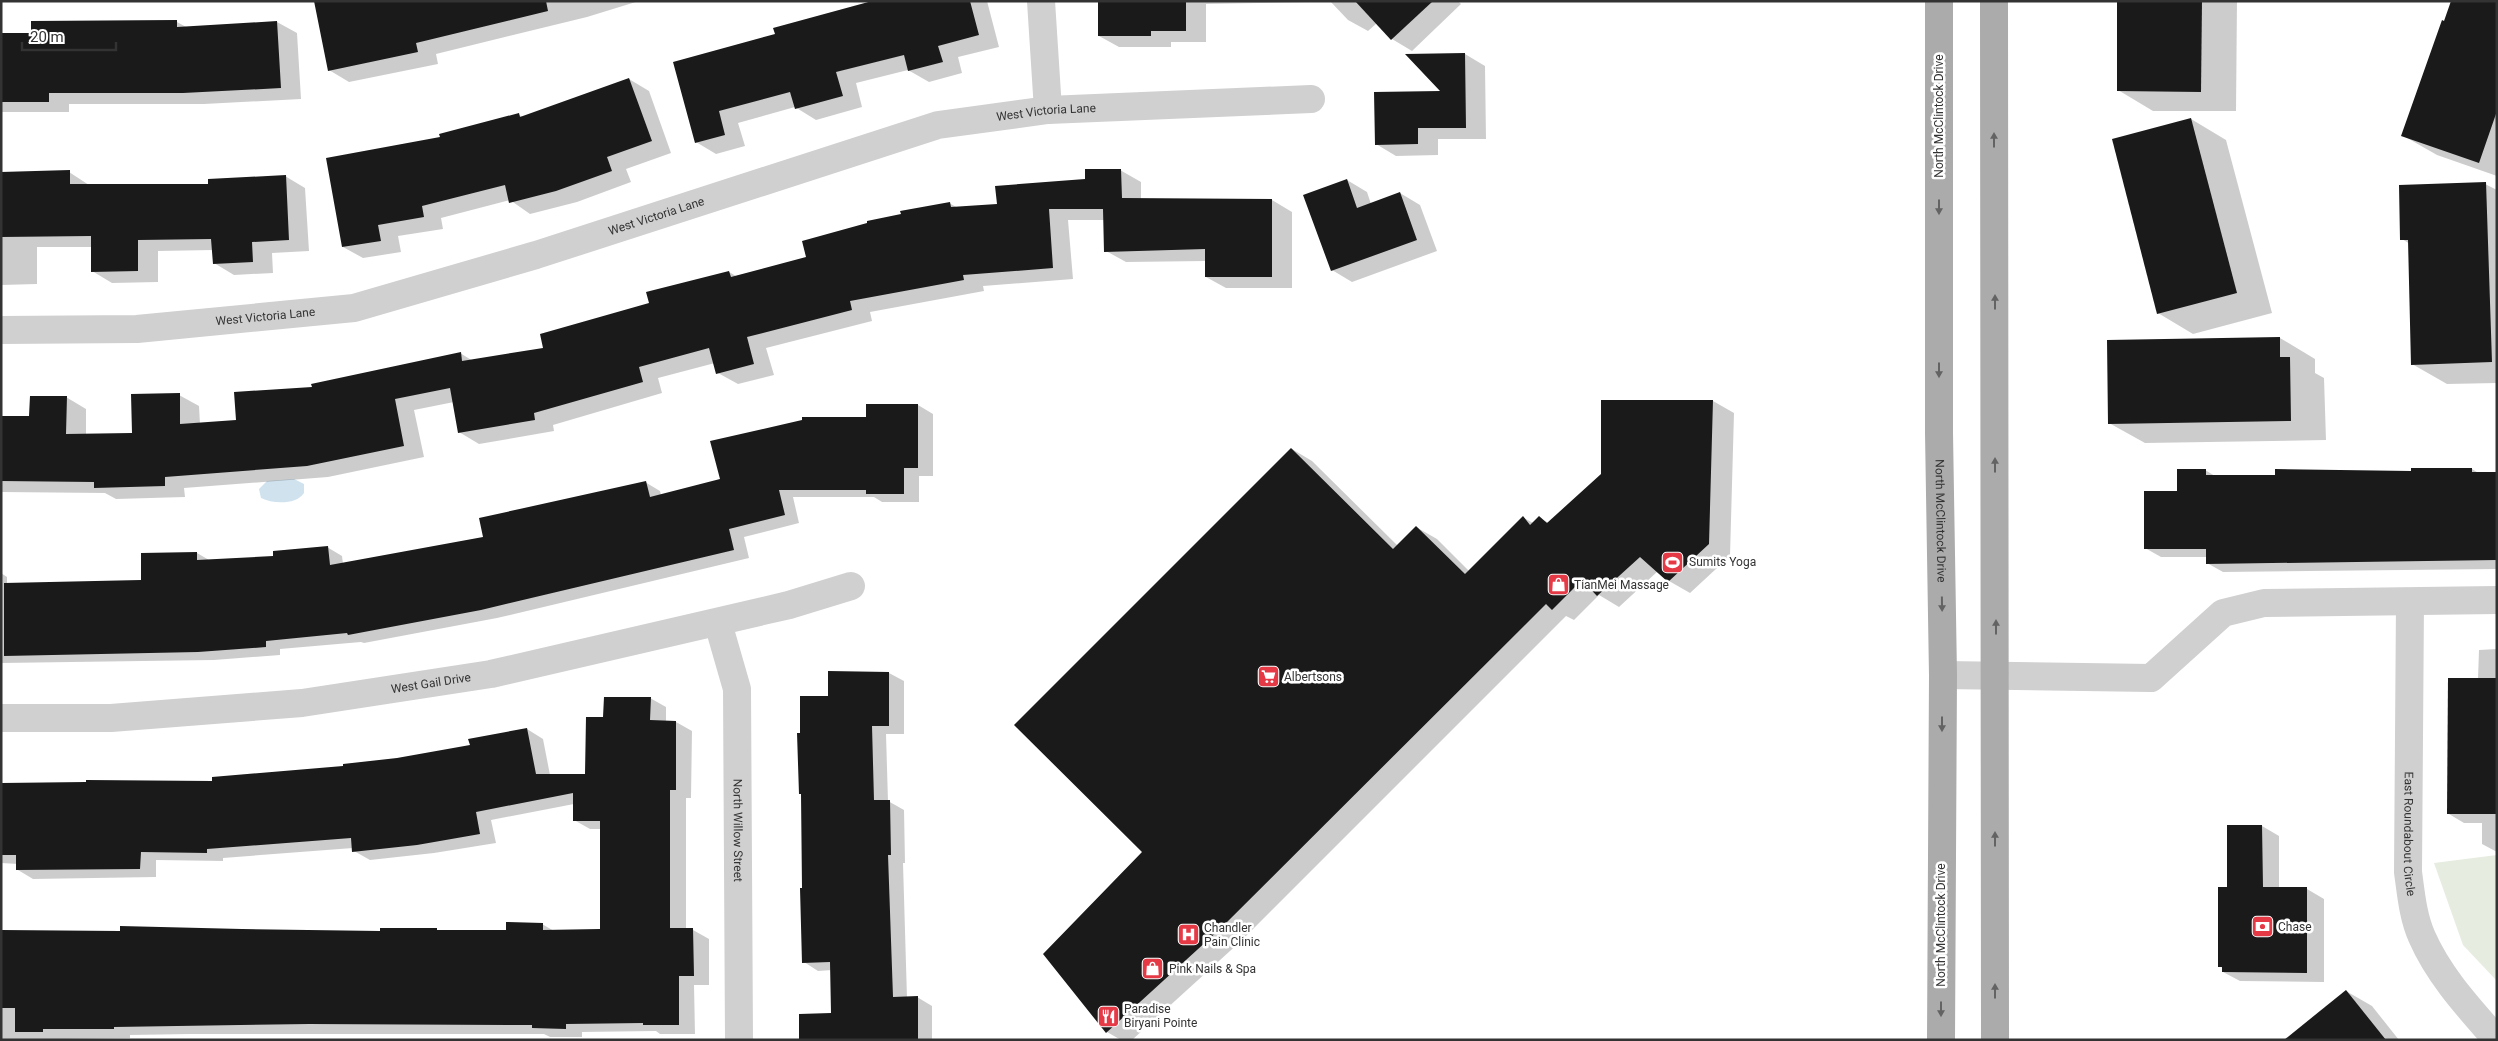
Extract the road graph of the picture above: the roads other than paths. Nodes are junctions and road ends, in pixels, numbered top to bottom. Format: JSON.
{"nodes":[{"id":1,"x":1041,"y":1,"type":"edge"},
{"id":2,"x":1939,"y":1,"type":"edge"},
{"id":3,"x":1994,"y":1,"type":"edge"},
{"id":4,"x":1312,"y":99,"type":"dead end"},
{"id":5,"x":1048,"y":110,"type":"junction"},
{"id":6,"x":1,"y":330,"type":"edge"},
{"id":7,"x":851,"y":586,"type":"dead end"},
{"id":8,"x":2497,"y":600,"type":"edge"},
{"id":9,"x":2410,"y":602,"type":"junction"},
{"id":10,"x":718,"y":622,"type":"junction"},
{"id":11,"x":1943,"y":675,"type":"junction"},
{"id":12,"x":1996,"y":676,"type":"junction"},
{"id":13,"x":1,"y":718,"type":"edge"},
{"id":14,"x":739,"y":1040,"type":"edge"},
{"id":15,"x":1941,"y":1040,"type":"edge"},
{"id":16,"x":1995,"y":1040,"type":"edge"},
{"id":17,"x":2497,"y":1040,"type":"edge"}],
"edges":[{"from":1,"to":5,"type":"street"},
{"from":2,"to":11,"type":"main road","name":"North McClintock Drive","one_way":true},
{"from":12,"to":3,"type":"main road","one_way":true},
{"from":4,"to":5,"type":"street","name":"West Victoria Lane"},
{"from":5,"to":6,"type":"street","name":"West Victoria Lane"},
{"from":7,"to":10,"type":"street","name":"West Gail Drive"},
{"from":8,"to":9,"type":"street"},
{"from":9,"to":12,"type":"street"},
{"from":9,"to":17,"type":"street","name":"East Roundabout Circle"},
{"from":10,"to":13,"type":"street","name":"West Gail Drive"},
{"from":10,"to":14,"type":"street","name":"North Willow Street"},
{"from":11,"to":12,"type":"street"},
{"from":11,"to":15,"type":"main road","name":"North McClintock Drive","one_way":true},
{"from":16,"to":12,"type":"main road","one_way":true}]}
